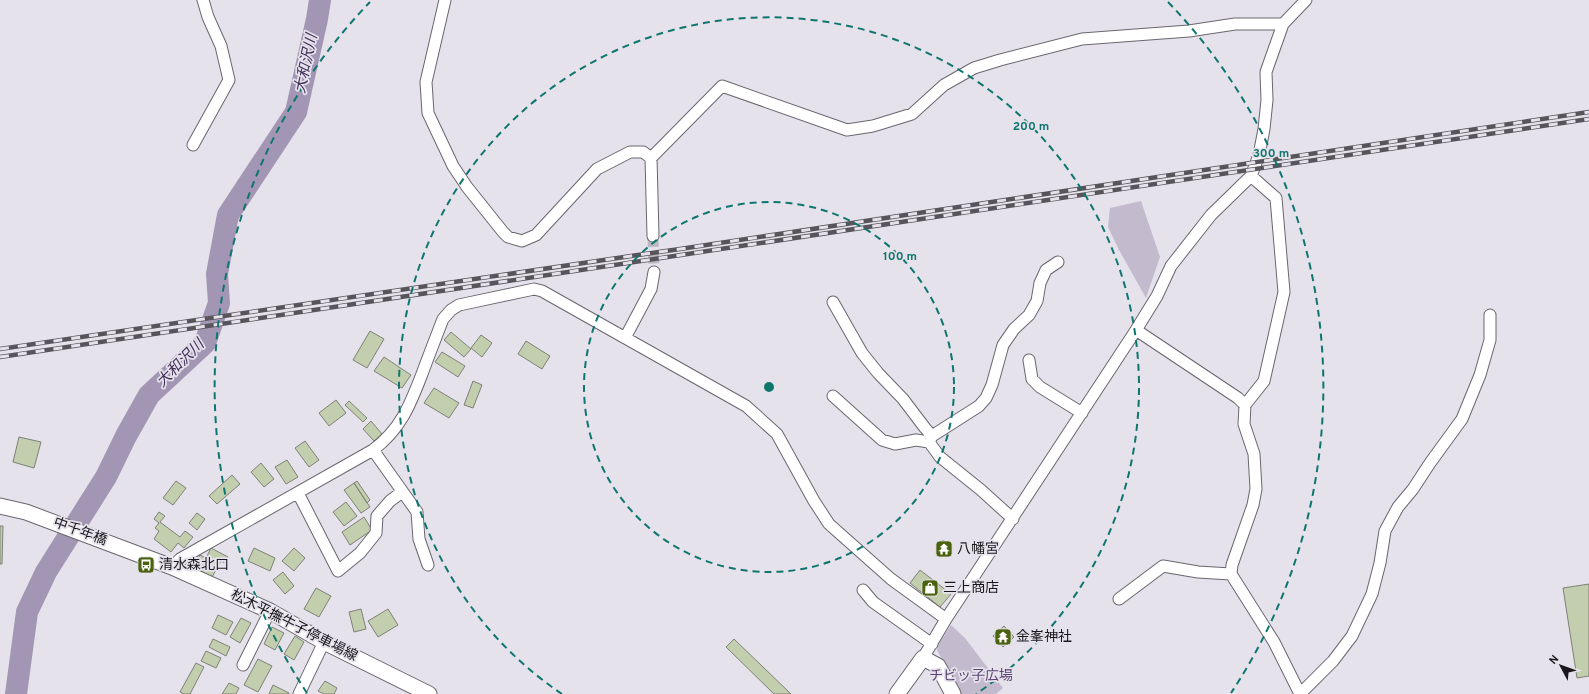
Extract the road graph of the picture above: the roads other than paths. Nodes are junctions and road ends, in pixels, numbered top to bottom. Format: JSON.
{"nodes":[{"id":1,"x":203,"y":0,"type":"edge"},
{"id":2,"x":445,"y":0,"type":"edge"},
{"id":3,"x":1306,"y":0,"type":"edge"},
{"id":4,"x":1283,"y":24,"type":"junction"},
{"id":5,"x":193,"y":145,"type":"dead end"},
{"id":6,"x":651,"y":158,"type":"junction"},
{"id":7,"x":1251,"y":176,"type":"junction"},
{"id":8,"x":653,"y":236,"type":"tunnel mouth"},
{"id":9,"x":1058,"y":262,"type":"dead end"},
{"id":10,"x":654,"y":272,"type":"tunnel mouth"},
{"id":11,"x":833,"y":302,"type":"dead end"},
{"id":12,"x":1490,"y":315,"type":"dead end"},
{"id":13,"x":1136,"y":330,"type":"junction"},
{"id":14,"x":625,"y":338,"type":"junction"},
{"id":15,"x":1030,"y":360,"type":"dead end"},
{"id":16,"x":833,"y":396,"type":"dead end"},
{"id":17,"x":1245,"y":405,"type":"junction"},
{"id":18,"x":1082,"y":413,"type":"junction"},
{"id":19,"x":931,"y":439,"type":"junction"},
{"id":20,"x":373,"y":450,"type":"junction"},
{"id":21,"x":402,"y":492,"type":"junction"},
{"id":22,"x":298,"y":493,"type":"junction"},
{"id":23,"x":0,"y":506,"type":"edge"},
{"id":24,"x":1013,"y":519,"type":"junction"},
{"id":25,"x":135,"y":552,"type":"joint"},
{"id":26,"x":428,"y":565,"type":"dead end"},
{"id":27,"x":172,"y":567,"type":"junction"},
{"id":28,"x":1231,"y":574,"type":"junction"},
{"id":29,"x":864,"y":590,"type":"dead end"},
{"id":30,"x":1119,"y":599,"type":"dead end"},
{"id":31,"x":270,"y":611,"type":"junction"},
{"id":32,"x":946,"y":618,"type":"junction"},
{"id":33,"x":324,"y":642,"type":"junction"},
{"id":34,"x":932,"y":644,"type":"junction"},
{"id":35,"x":924,"y":658,"type":"junction"},
{"id":36,"x":243,"y":665,"type":"dead end"},
{"id":37,"x":299,"y":694,"type":"edge"},
{"id":38,"x":429,"y":694,"type":"edge"},
{"id":39,"x":897,"y":694,"type":"edge"},
{"id":40,"x":953,"y":694,"type":"edge"},
{"id":41,"x":1300,"y":694,"type":"edge"}],
"edges":[{"from":1,"to":5,"type":"street"},
{"from":2,"to":6,"type":"street"},
{"from":3,"to":4,"type":"street"},
{"from":4,"to":6,"type":"street"},
{"from":4,"to":7,"type":"street"},
{"from":6,"to":8,"type":"street"},
{"from":7,"to":13,"type":"street"},
{"from":7,"to":17,"type":"street"},
{"from":9,"to":19,"type":"street"},
{"from":10,"to":14,"type":"street"},
{"from":11,"to":19,"type":"street"},
{"from":12,"to":41,"type":"street"},
{"from":13,"to":17,"type":"street"},
{"from":13,"to":18,"type":"street"},
{"from":14,"to":20,"type":"street"},
{"from":14,"to":32,"type":"street"},
{"from":15,"to":18,"type":"street"},
{"from":16,"to":19,"type":"street"},
{"from":17,"to":28,"type":"street"},
{"from":18,"to":24,"type":"street"},
{"from":19,"to":24,"type":"street"},
{"from":20,"to":21,"type":"street"},
{"from":20,"to":22,"type":"street"},
{"from":21,"to":22,"type":"street"},
{"from":21,"to":26,"type":"street"},
{"from":22,"to":27,"type":"street"},
{"from":23,"to":25,"type":"main road","name":"中千年橋"},
{"from":24,"to":32,"type":"street"},
{"from":25,"to":27,"type":"main road","name":"松木平撫牛子停車場線"},
{"from":27,"to":31,"type":"main road","name":"松木平撫牛子停車場線"},
{"from":28,"to":30,"type":"street"},
{"from":28,"to":41,"type":"street"},
{"from":29,"to":34,"type":"street"},
{"from":31,"to":33,"type":"main road","name":"松木平撫牛子停車場線"},
{"from":31,"to":36,"type":"street"},
{"from":32,"to":34,"type":"street"},
{"from":33,"to":37,"type":"street"},
{"from":33,"to":38,"type":"main road","name":"松木平撫牛子停車場線"},
{"from":34,"to":35,"type":"street"},
{"from":35,"to":39,"type":"main road"},
{"from":35,"to":40,"type":"main road"}]}
